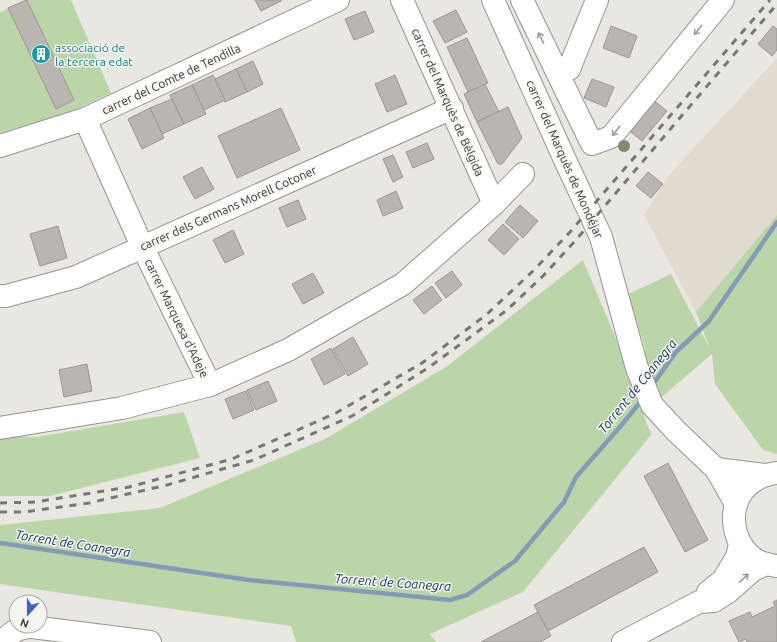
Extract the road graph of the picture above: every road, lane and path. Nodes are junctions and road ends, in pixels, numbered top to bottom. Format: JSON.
{"nodes":[{"id":1,"x":338,"y":0,"type":"edge"},
{"id":2,"x":402,"y":0,"type":"edge"},
{"id":3,"x":493,"y":0,"type":"edge"},
{"id":4,"x":522,"y":0,"type":"edge"},
{"id":5,"x":597,"y":0,"type":"edge"},
{"id":6,"x":723,"y":0,"type":"edge"},
{"id":7,"x":558,"y":74,"type":"junction"},
{"id":8,"x":452,"y":108,"type":"junction"},
{"id":9,"x":86,"y":119,"type":"junction"},
{"id":10,"x":0,"y":146,"type":"edge"},
{"id":11,"x":523,"y":174,"type":"dead end"},
{"id":12,"x":494,"y":204,"type":"junction"},
{"id":13,"x":142,"y":246,"type":"junction"},
{"id":14,"x":0,"y":296,"type":"edge"},
{"id":15,"x":210,"y":386,"type":"junction"},
{"id":16,"x":0,"y":428,"type":"edge"},
{"id":17,"x":716,"y":469,"type":"junction"},
{"id":18,"x":771,"y":474,"type":"edge"},
{"id":19,"x":736,"y":504,"type":"junction"},
{"id":20,"x":740,"y":544,"type":"junction"},
{"id":21,"x":772,"y":565,"type":"edge"},
{"id":22,"x":699,"y":602,"type":"junction"},
{"id":23,"x":4,"y":642,"type":"edge"},
{"id":24,"x":150,"y":642,"type":"edge"},
{"id":25,"x":623,"y":642,"type":"edge"}],
"edges":[{"from":1,"to":9,"type":"street","name":"carrer del Comte de Tendilla"},
{"from":2,"to":8,"type":"street","name":"carrer del Marquès de Bèlgida"},
{"from":3,"to":17,"type":"street","name":"carrer del Marquès de Mondéjar"},
{"from":7,"to":4,"type":"street","one_way":true},
{"from":5,"to":7,"type":"street"},
{"from":6,"to":7,"type":"street","one_way":true},
{"from":8,"to":12,"type":"street","name":"carrer del Marquès de Bèlgida"},
{"from":8,"to":13,"type":"street","name":"carrer dels Germans Morell Cotoner"},
{"from":9,"to":10,"type":"street","name":"carrer del Comte de Tendilla"},
{"from":9,"to":13,"type":"street","name":"carrer Marquesa d'Adeje"},
{"from":11,"to":12,"type":"street"},
{"from":12,"to":15,"type":"street"},
{"from":13,"to":14,"type":"street","name":"carrer dels Germans Morell Cotoner"},
{"from":13,"to":15,"type":"street","name":"carrer Marquesa d'Adeje"},
{"from":15,"to":16,"type":"street"},
{"from":17,"to":18,"type":"street"},
{"from":17,"to":19,"type":"street"},
{"from":18,"to":19,"type":"street"},
{"from":19,"to":20,"type":"street"},
{"from":20,"to":21,"type":"street"},
{"from":20,"to":22,"type":"street"},
{"from":22,"to":21,"type":"street","one_way":true},
{"from":22,"to":25,"type":"street"},
{"from":23,"to":24,"type":"street"}]}
